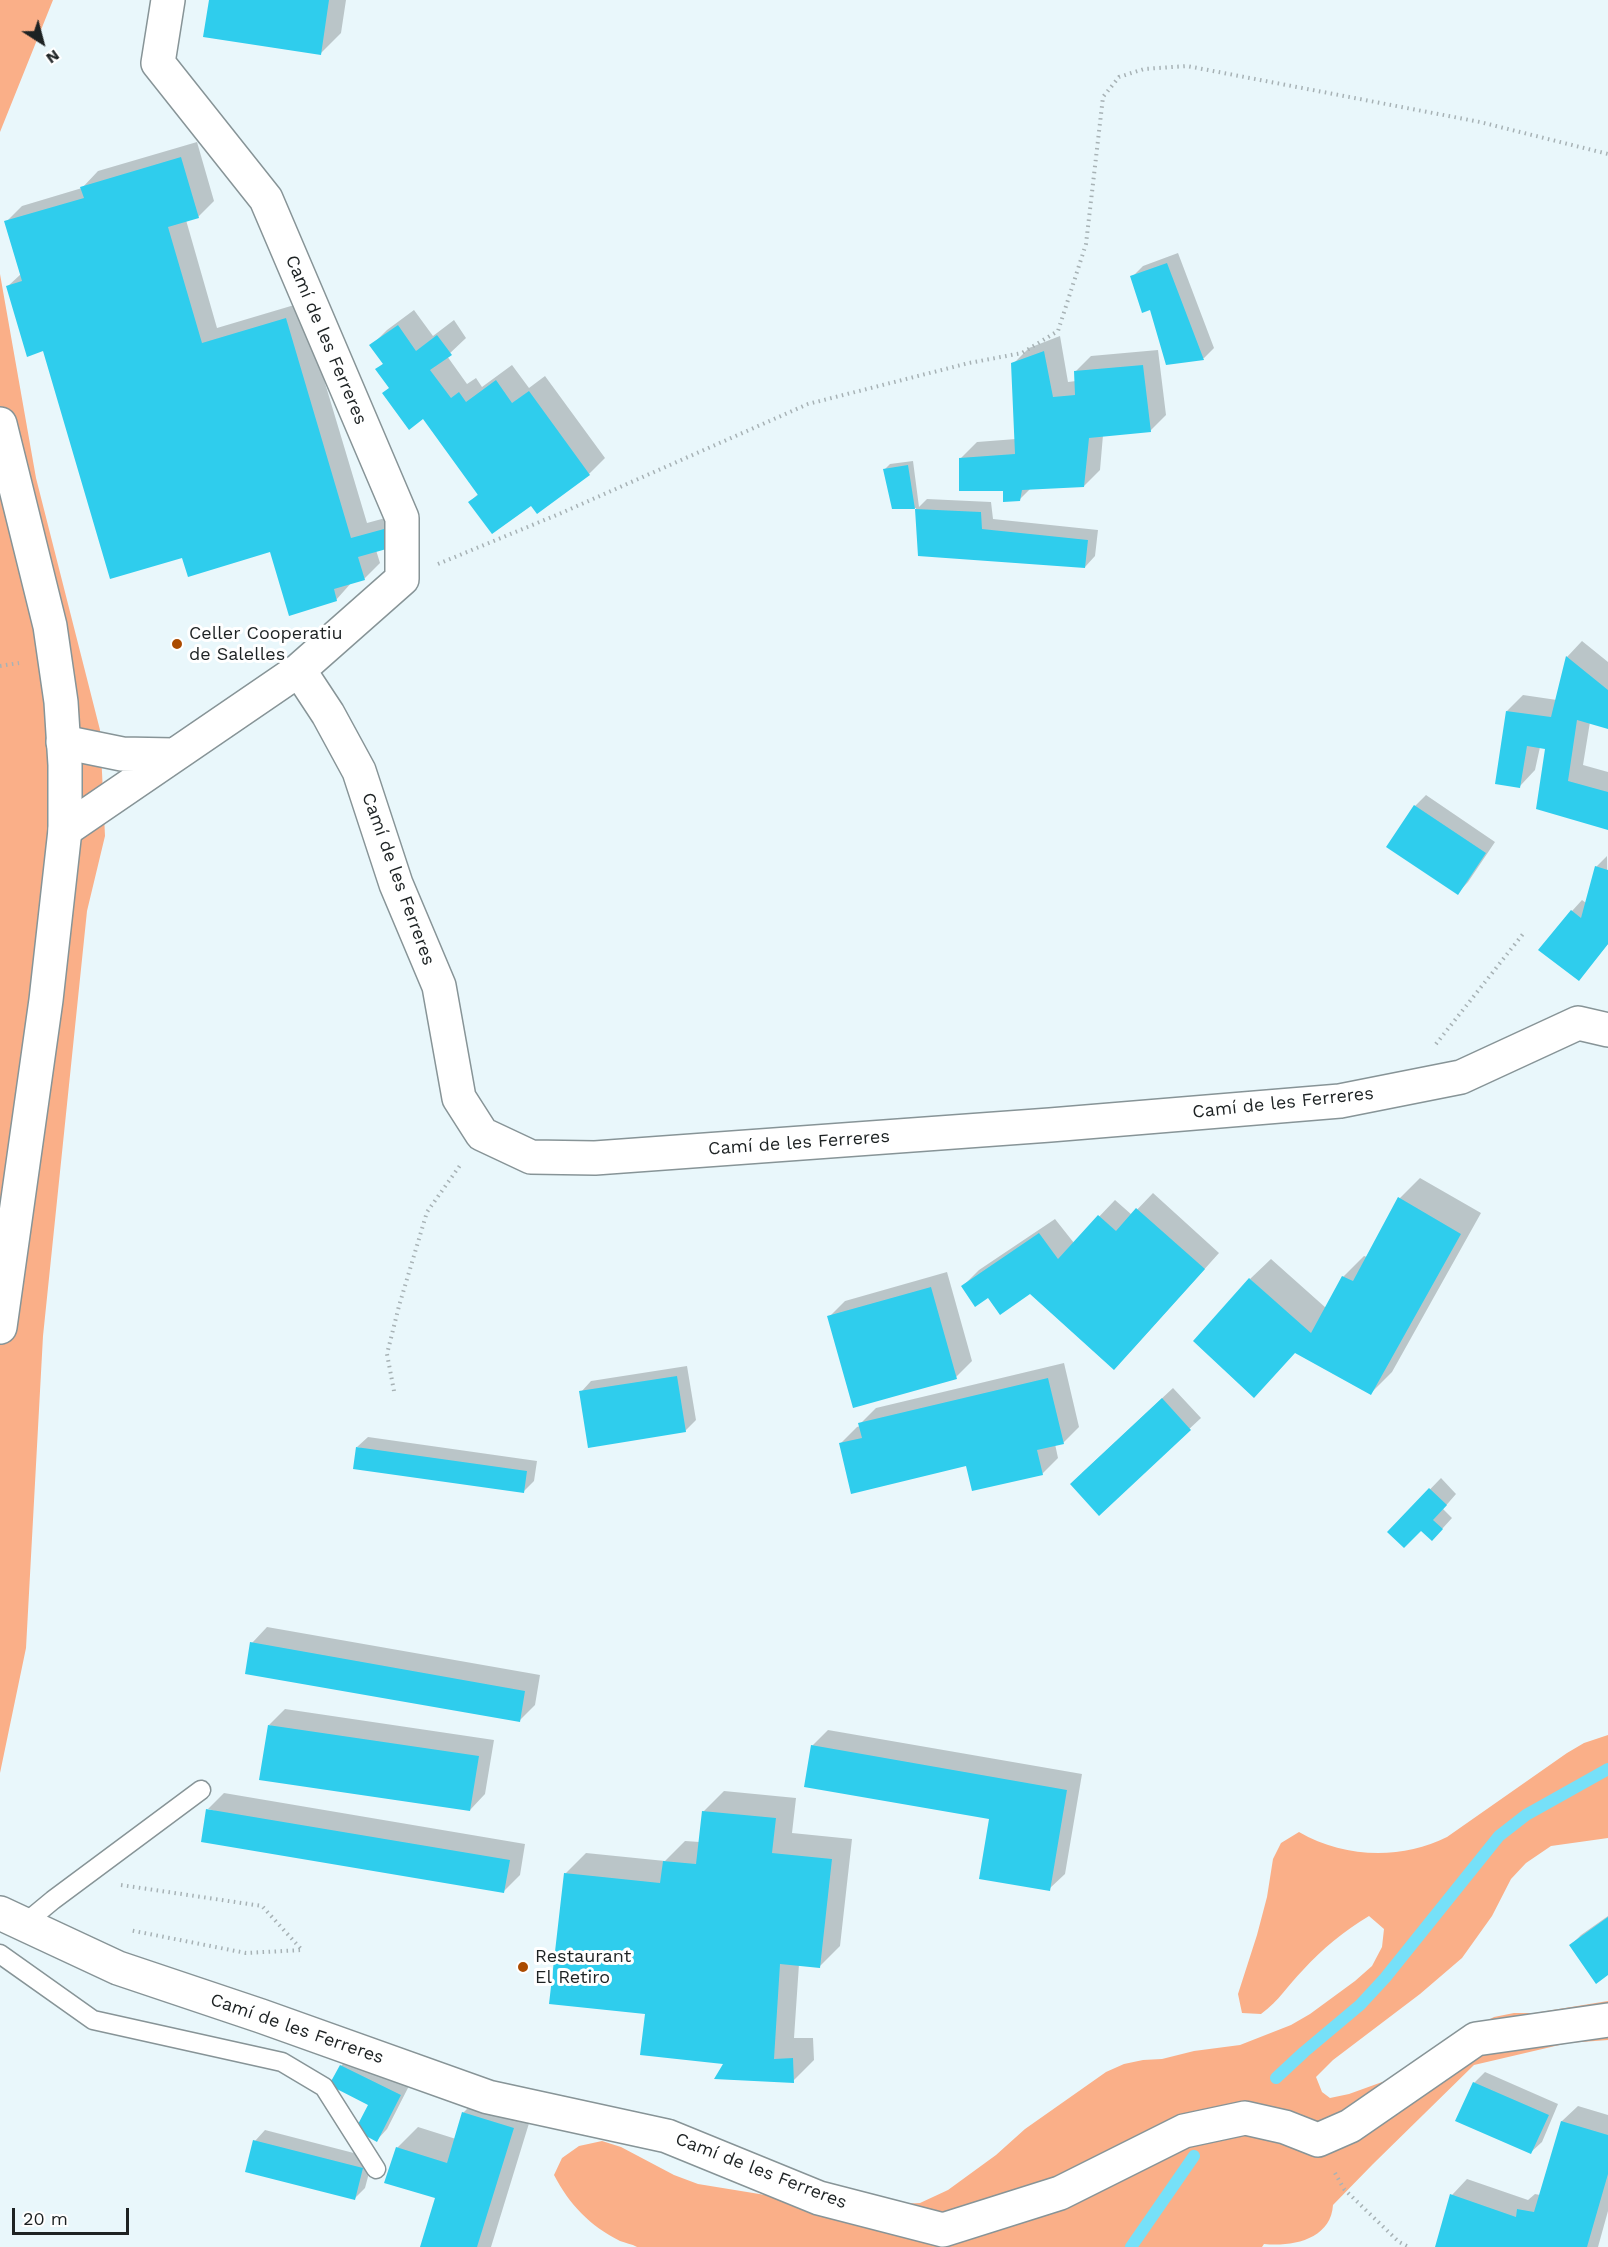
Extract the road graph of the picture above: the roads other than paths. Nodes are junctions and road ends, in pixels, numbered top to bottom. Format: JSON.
{"nodes":[{"id":1,"x":168,"y":0,"type":"edge"},
{"id":2,"x":0,"y":424,"type":"edge"},
{"id":3,"x":299,"y":670,"type":"junction"},
{"id":4,"x":63,"y":742,"type":"junction"},
{"id":5,"x":174,"y":755,"type":"junction"},
{"id":6,"x":65,"y":830,"type":"junction"},
{"id":7,"x":1608,"y":1030,"type":"edge"},
{"id":8,"x":0,"y":1326,"type":"edge"},
{"id":9,"x":201,"y":1790,"type":"dead end"},
{"id":10,"x":12,"y":1918,"type":"edge"},
{"id":11,"x":0,"y":1954,"type":"edge"},
{"id":12,"x":1608,"y":2020,"type":"edge"},
{"id":13,"x":376,"y":2169,"type":"dead end"}],
"edges":[{"from":1,"to":3,"type":"street","name":"Camí de les Ferreres"},
{"from":2,"to":4,"type":"street"},
{"from":3,"to":5,"type":"street"},
{"from":3,"to":7,"type":"street","name":"Camí de les Ferreres"},
{"from":4,"to":5,"type":"street"},
{"from":4,"to":6,"type":"street"},
{"from":5,"to":6,"type":"street"},
{"from":6,"to":8,"type":"street"},
{"from":9,"to":10,"type":"lane"},
{"from":10,"to":12,"type":"street","name":"Camí de les Ferreres"},
{"from":11,"to":13,"type":"lane"}]}
